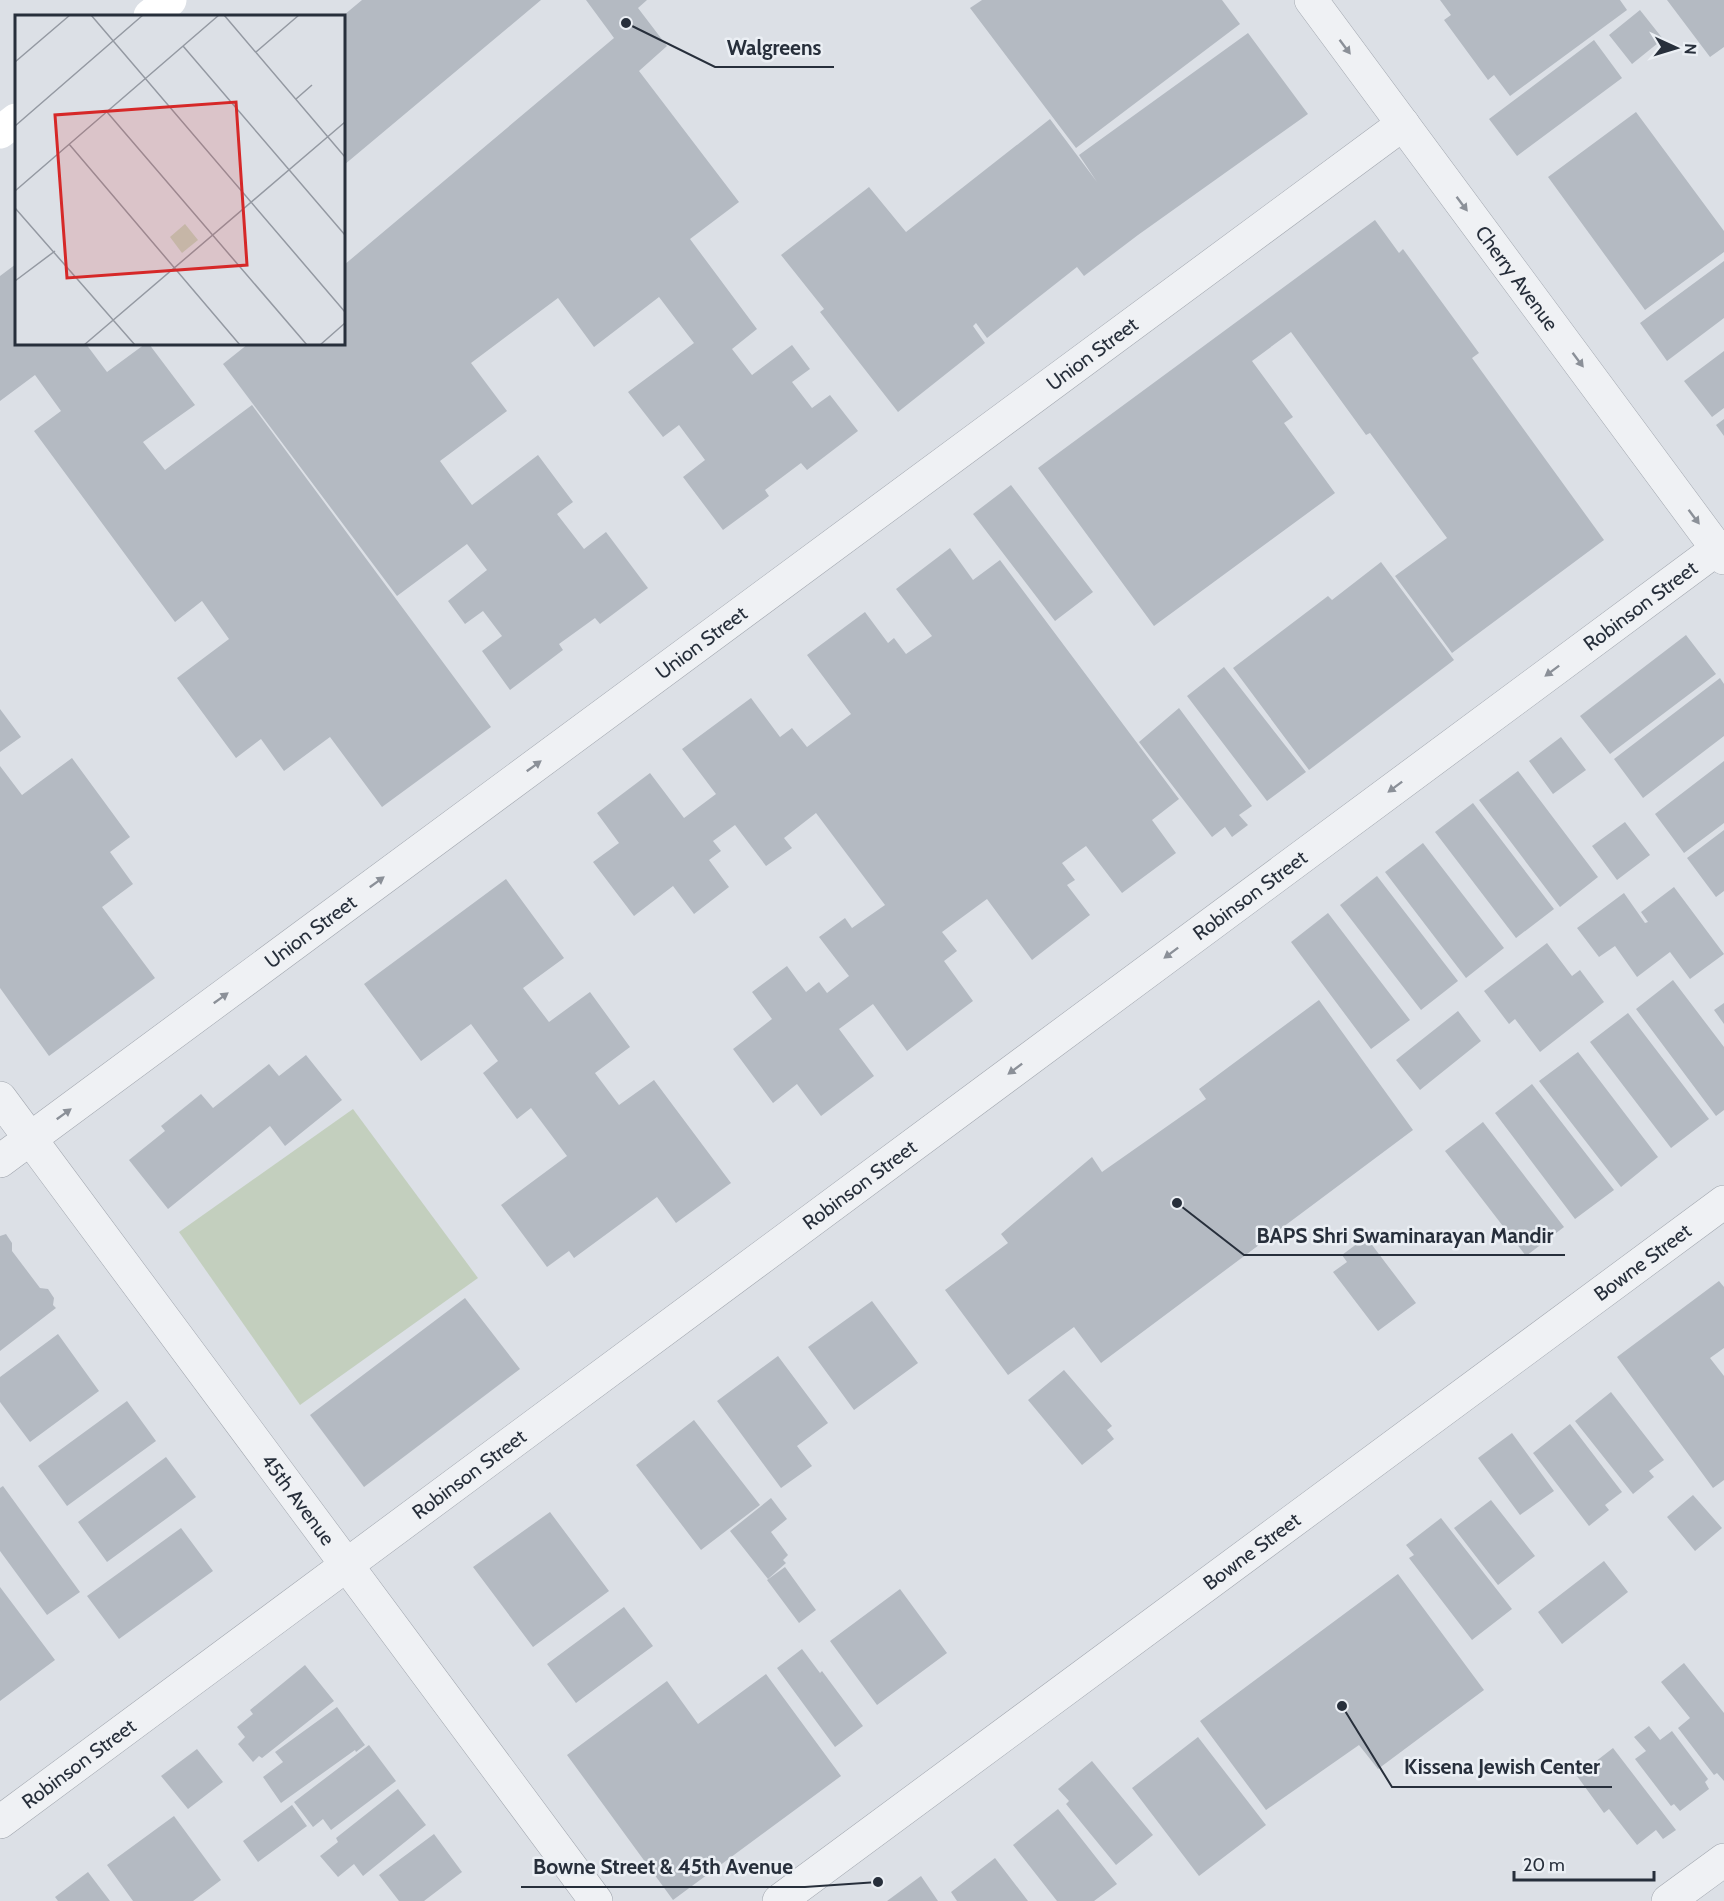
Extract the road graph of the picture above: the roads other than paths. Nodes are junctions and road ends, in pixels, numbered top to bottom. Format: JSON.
{"nodes":[{"id":1,"x":170,"y":0,"type":"edge"},
{"id":2,"x":1311,"y":0,"type":"edge"},
{"id":3,"x":151,"y":15,"type":"edge"},
{"id":4,"x":15,"y":121,"type":"edge"},
{"id":5,"x":1403,"y":124,"type":"junction"},
{"id":6,"x":0,"y":132,"type":"edge"},
{"id":7,"x":1721,"y":553,"type":"edge"},
{"id":8,"x":0,"y":1098,"type":"edge"},
{"id":9,"x":30,"y":1139,"type":"junction"},
{"id":10,"x":0,"y":1161,"type":"edge"},
{"id":11,"x":1724,"y":1202,"type":"edge"},
{"id":12,"x":346,"y":1564,"type":"junction"},
{"id":13,"x":0,"y":1822,"type":"edge"},
{"id":14,"x":1724,"y":1860,"type":"edge"},
{"id":15,"x":596,"y":1901,"type":"edge"},
{"id":16,"x":779,"y":1901,"type":"edge"},
{"id":17,"x":1668,"y":1901,"type":"edge"}],
"edges":[{"from":1,"to":3,"type":"main road"},
{"from":2,"to":5,"type":"street","name":"Cherry Avenue","one_way":true},
{"from":4,"to":6,"type":"main road"},
{"from":5,"to":7,"type":"street","name":"Cherry Avenue","one_way":true},
{"from":9,"to":5,"type":"street","name":"Union Street","one_way":true},
{"from":7,"to":12,"type":"street","name":"Robinson Street","one_way":true},
{"from":8,"to":9,"type":"street","name":"45th Avenue"},
{"from":9,"to":10,"type":"street","name":"Union Street"},
{"from":9,"to":12,"type":"street","name":"45th Avenue"},
{"from":11,"to":16,"type":"street","name":"Bowne Street"},
{"from":12,"to":13,"type":"street","name":"Robinson Street"},
{"from":12,"to":15,"type":"street","name":"45th Avenue"},
{"from":14,"to":17,"type":"street"}]}
